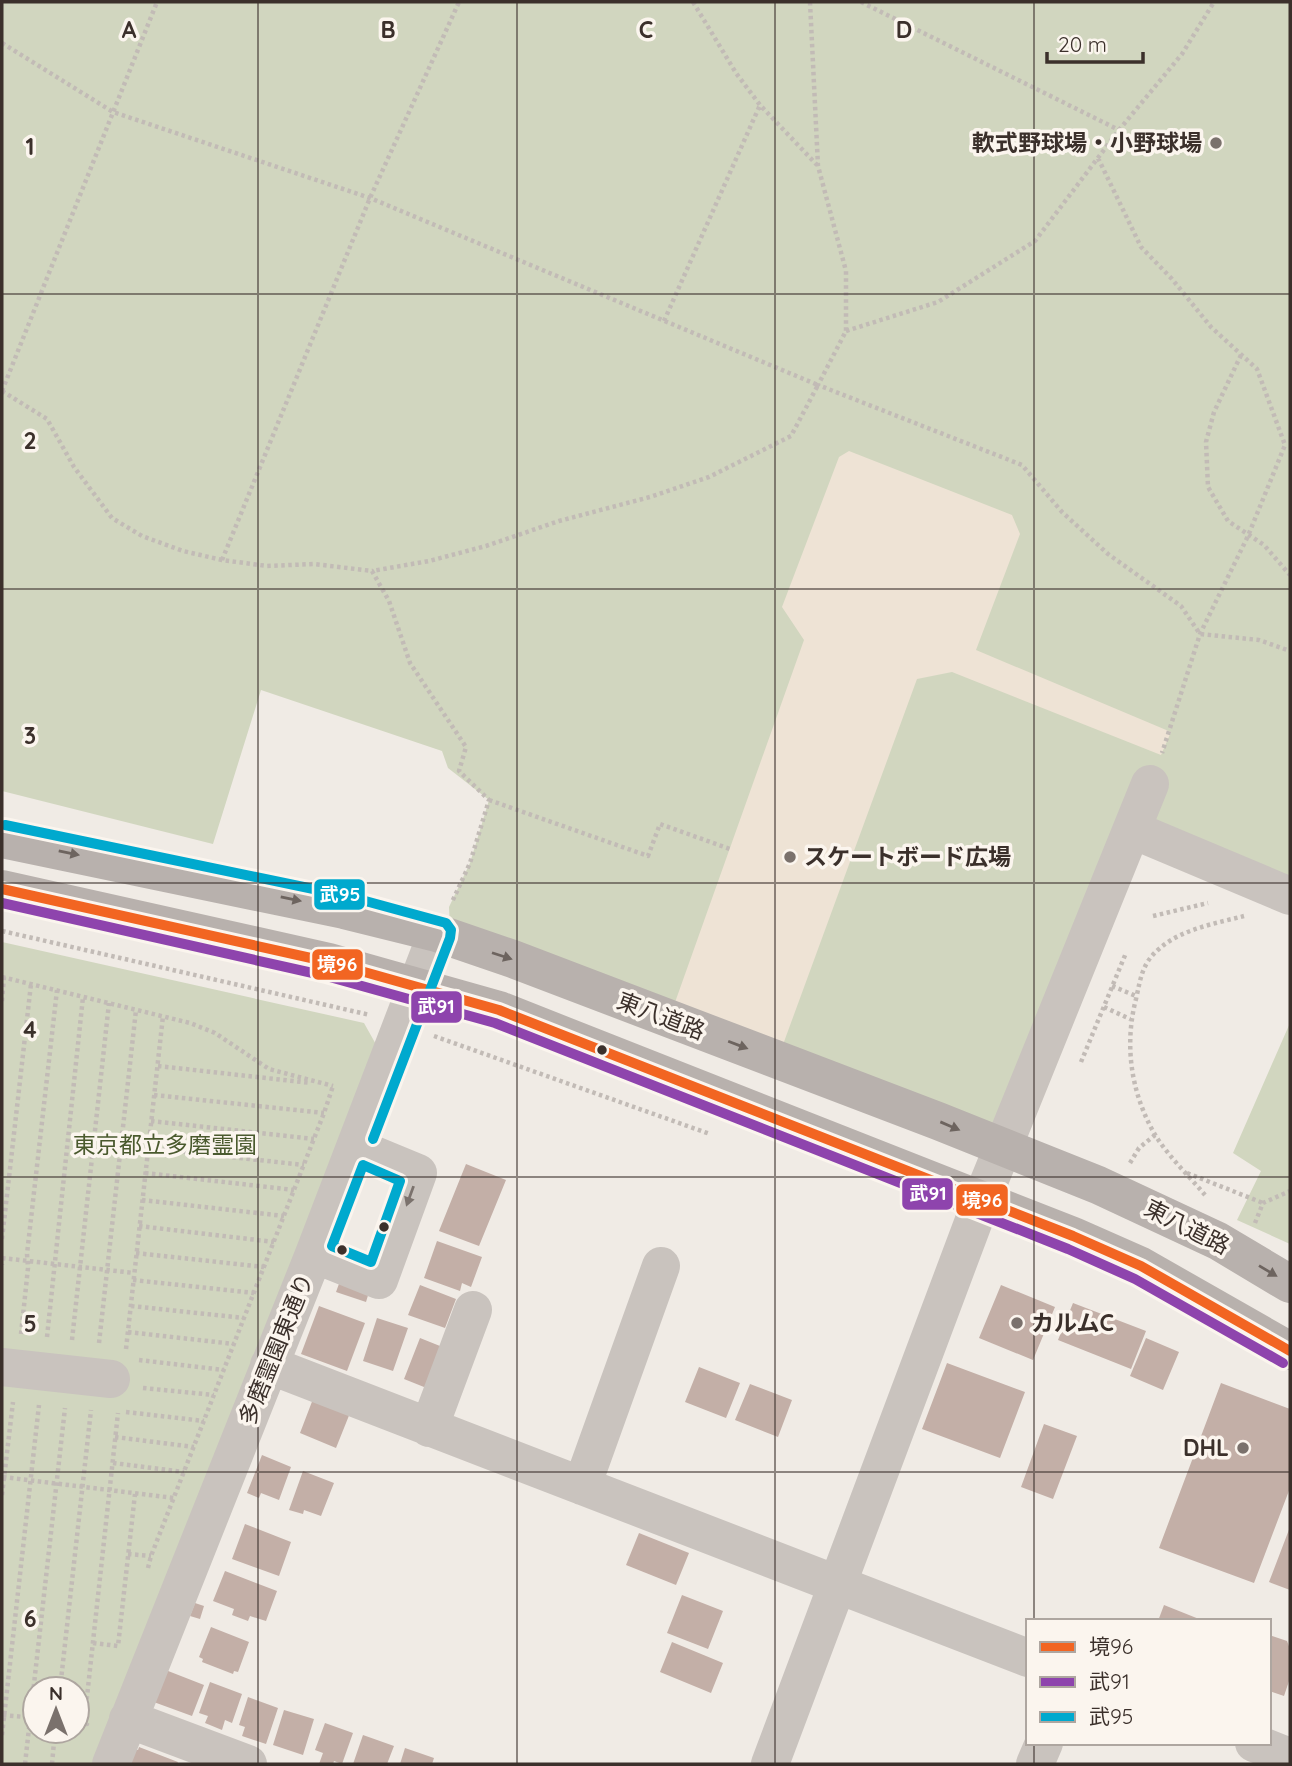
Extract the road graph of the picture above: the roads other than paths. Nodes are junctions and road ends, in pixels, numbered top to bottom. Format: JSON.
{"nodes":[{"id":1,"x":1150,"y":784,"type":"road end"},
{"id":2,"x":1133,"y":830,"type":"junction"},
{"id":3,"x":2,"y":839,"type":"edge"},
{"id":4,"x":2,"y":889,"type":"edge"},
{"id":5,"x":1290,"y":896,"type":"edge"},
{"id":6,"x":437,"y":933,"type":"junction"},
{"id":7,"x":416,"y":985,"type":"junction"},
{"id":8,"x":355,"y":1147,"type":"junction"},
{"id":9,"x":1004,"y":1148,"type":"junction"},
{"id":10,"x":982,"y":1199,"type":"junction"},
{"id":11,"x":314,"y":1254,"type":"junction"},
{"id":12,"x":661,"y":1266,"type":"dead end"},
{"id":13,"x":1290,"y":1284,"type":"edge"},
{"id":14,"x":474,"y":1310,"type":"dead end"},
{"id":15,"x":1290,"y":1351,"type":"edge"},
{"id":16,"x":269,"y":1366,"type":"junction"},
{"id":17,"x":2,"y":1367,"type":"edge"},
{"id":18,"x":125,"y":1384,"type":"road end"},
{"id":19,"x":429,"y":1428,"type":"junction"},
{"id":20,"x":582,"y":1486,"type":"junction"},
{"id":21,"x":837,"y":1584,"type":"junction"},
{"id":22,"x":1026,"y":1657,"type":"edge"},
{"id":23,"x":128,"y":1719,"type":"junction"},
{"id":24,"x":1043,"y":1745,"type":"edge"},
{"id":25,"x":1259,"y":1745,"type":"edge"},
{"id":26,"x":1290,"y":1757,"type":"edge"},
{"id":27,"x":111,"y":1764,"type":"edge"},
{"id":28,"x":248,"y":1764,"type":"edge"},
{"id":29,"x":770,"y":1764,"type":"edge"},
{"id":30,"x":1035,"y":1764,"type":"edge"}],
"edges":[{"from":1,"to":2,"type":"street"},
{"from":2,"to":5,"type":"street"},
{"from":2,"to":9,"type":"street"},
{"from":3,"to":6,"type":"main road","name":"東八道路","one_way":true},
{"from":4,"to":7,"type":"main road"},
{"from":6,"to":7,"type":"street","name":"多磨霊園東通り"},
{"from":6,"to":9,"type":"main road","name":"東八道路","one_way":true},
{"from":7,"to":8,"type":"street","name":"多磨霊園東通り"},
{"from":7,"to":10,"type":"main road"},
{"from":8,"to":11,"type":"street","name":"多磨霊園東通り"},
{"from":8,"to":11,"type":"street","one_way":true},
{"from":9,"to":10,"type":"street"},
{"from":9,"to":13,"type":"main road","name":"東八道路","one_way":true},
{"from":10,"to":15,"type":"main road"},
{"from":10,"to":21,"type":"street"},
{"from":11,"to":16,"type":"street","name":"多磨霊園東通り"},
{"from":12,"to":20,"type":"street"},
{"from":14,"to":19,"type":"street"},
{"from":16,"to":19,"type":"street"},
{"from":16,"to":23,"type":"street","name":"多磨霊園東通り"},
{"from":17,"to":18,"type":"street"},
{"from":19,"to":20,"type":"street"},
{"from":20,"to":21,"type":"street"},
{"from":21,"to":22,"type":"street"},
{"from":21,"to":29,"type":"street"},
{"from":23,"to":27,"type":"street","name":"多磨霊園東通り"},
{"from":23,"to":28,"type":"street"},
{"from":24,"to":30,"type":"street"},
{"from":25,"to":26,"type":"street"}]}
